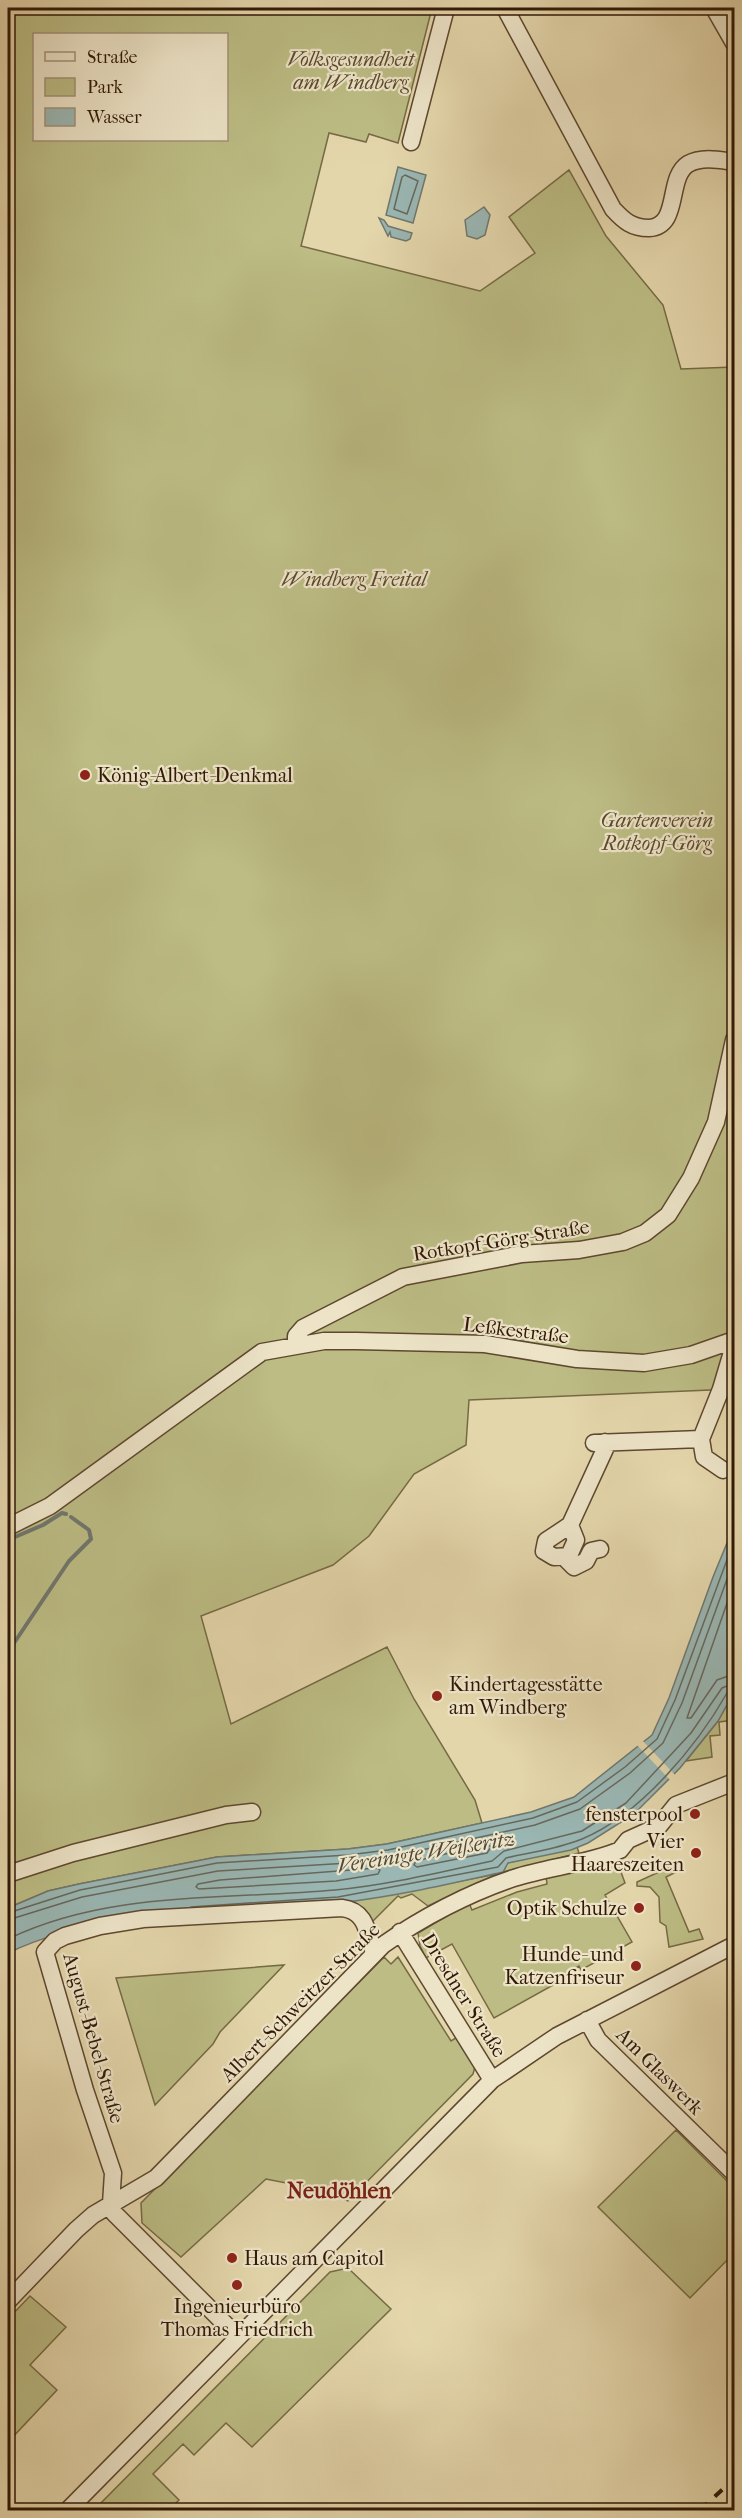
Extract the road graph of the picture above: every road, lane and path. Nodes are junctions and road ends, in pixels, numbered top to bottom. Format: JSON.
{"nodes":[{"id":1,"x":446,"y":8,"type":"edge"},
{"id":2,"x":506,"y":8,"type":"edge"},
{"id":3,"x":714,"y":8,"type":"edge"},
{"id":4,"x":735,"y":43,"type":"edge"},
{"id":5,"x":411,"y":142,"type":"dead end"},
{"id":6,"x":735,"y":162,"type":"edge"},
{"id":7,"x":735,"y":1040,"type":"edge"},
{"id":8,"x":731,"y":1342,"type":"edge"},
{"id":9,"x":296,"y":1345,"type":"junction"},
{"id":10,"x":701,"y":1439,"type":"junction"},
{"id":11,"x":723,"y":1470,"type":"dead end"},
{"id":12,"x":570,"y":1525,"type":"junction"},
{"id":13,"x":8,"y":1527,"type":"edge"},
{"id":14,"x":600,"y":1549,"type":"dead end"},
{"id":15,"x":569,"y":1556,"type":"junction"},
{"id":16,"x":735,"y":1782,"type":"edge"},
{"id":17,"x":252,"y":1812,"type":"dead end"},
{"id":18,"x":8,"y":1874,"type":"edge"},
{"id":19,"x":400,"y":1932,"type":"junction"},
{"id":20,"x":735,"y":1945,"type":"edge"},
{"id":21,"x":374,"y":1953,"type":"junction"},
{"id":22,"x":587,"y":2020,"type":"junction"},
{"id":23,"x":492,"y":2080,"type":"junction"},
{"id":24,"x":735,"y":2173,"type":"edge"},
{"id":25,"x":111,"y":2204,"type":"junction"},
{"id":26,"x":8,"y":2301,"type":"edge"},
{"id":27,"x":238,"y":2337,"type":"junction"},
{"id":28,"x":68,"y":2511,"type":"edge"}],
"edges":[{"from":1,"to":5,"type":"street"},
{"from":2,"to":6,"type":"street"},
{"from":3,"to":4,"type":"street"},
{"from":7,"to":9,"type":"street","name":"Rotkopf-Görg-Straße"},
{"from":8,"to":9,"type":"street","name":"Leßkestraße"},
{"from":8,"to":10,"type":"street","name":"Leßkestraße"},
{"from":9,"to":13,"type":"street"},
{"from":10,"to":11,"type":"street"},
{"from":10,"to":12,"type":"street"},
{"from":12,"to":15,"type":"street"},
{"from":12,"to":15,"type":"street"},
{"from":14,"to":15,"type":"street"},
{"from":16,"to":19,"type":"street","name":"Albert-Schweitzer-Straße"},
{"from":17,"to":18,"type":"street"},
{"from":19,"to":21,"type":"street","name":"Albert-Schweitzer-Straße"},
{"from":19,"to":23,"type":"street","name":"Dresdner Straße"},
{"from":20,"to":22,"type":"street"},
{"from":21,"to":25,"type":"street","name":"Albert-Schweitzer-Straße"},
{"from":21,"to":25,"type":"street","name":"August-Bebel-Straße"},
{"from":22,"to":23,"type":"street"},
{"from":22,"to":24,"type":"street","name":"Am Glaswerk"},
{"from":23,"to":27,"type":"street"},
{"from":25,"to":26,"type":"street","name":"Albert-Schweitzer-Straße"},
{"from":25,"to":27,"type":"street"},
{"from":27,"to":28,"type":"street"}]}
